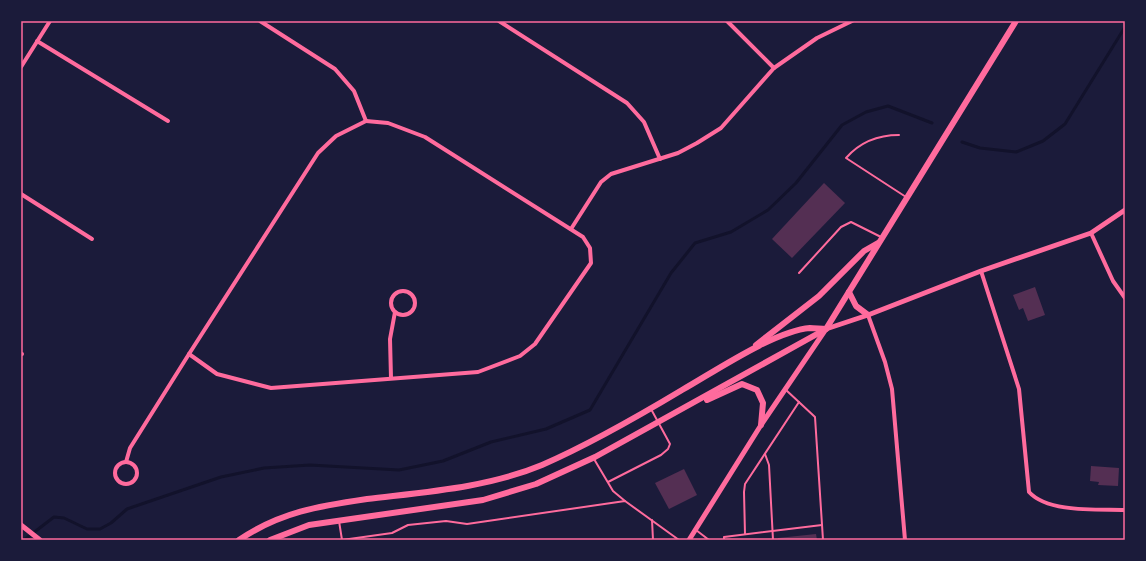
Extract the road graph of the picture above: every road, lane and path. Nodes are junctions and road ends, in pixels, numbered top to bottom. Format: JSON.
{"nodes":[{"id":1,"x":50,"y":21,"type":"edge"},
{"id":2,"x":260,"y":21,"type":"edge"},
{"id":3,"x":499,"y":21,"type":"edge"},
{"id":4,"x":727,"y":21,"type":"edge"},
{"id":5,"x":852,"y":21,"type":"edge"},
{"id":6,"x":1016,"y":21,"type":"edge"},
{"id":7,"x":37,"y":41,"type":"junction"},
{"id":8,"x":21,"y":66,"type":"edge"},
{"id":9,"x":774,"y":68,"type":"junction"},
{"id":10,"x":168,"y":121,"type":"dead end"},
{"id":11,"x":366,"y":121,"type":"junction"},
{"id":12,"x":898,"y":135,"type":"dead end"},
{"id":13,"x":660,"y":159,"type":"junction"},
{"id":14,"x":21,"y":194,"type":"edge"},
{"id":15,"x":907,"y":198,"type":"junction"},
{"id":16,"x":1125,"y":210,"type":"edge"},
{"id":17,"x":571,"y":229,"type":"junction"},
{"id":18,"x":1091,"y":233,"type":"junction"},
{"id":19,"x":92,"y":239,"type":"dead end"},
{"id":20,"x":881,"y":240,"type":"junction"},
{"id":21,"x":981,"y":271,"type":"junction"},
{"id":22,"x":799,"y":273,"type":"dead end"},
{"id":23,"x":849,"y":292,"type":"junction"},
{"id":24,"x":1125,"y":298,"type":"edge"},
{"id":25,"x":395,"y":312,"type":"junction"},
{"id":26,"x":868,"y":315,"type":"junction"},
{"id":27,"x":826,"y":329,"type":"junction"},
{"id":28,"x":189,"y":354,"type":"junction"},
{"id":29,"x":736,"y":359,"type":"junction"},
{"id":30,"x":391,"y":378,"type":"junction"},
{"id":31,"x":785,"y":390,"type":"junction"},
{"id":32,"x":799,"y":402,"type":"junction"},
{"id":33,"x":650,"y":408,"type":"junction"},
{"id":34,"x":676,"y":413,"type":"junction"},
{"id":35,"x":659,"y":422,"type":"junction"},
{"id":36,"x":761,"y":425,"type":"junction"},
{"id":37,"x":765,"y":454,"type":"junction"},
{"id":38,"x":594,"y":458,"type":"junction"},
{"id":39,"x":126,"y":462,"type":"junction"},
{"id":40,"x":608,"y":482,"type":"junction"},
{"id":41,"x":625,"y":501,"type":"junction"},
{"id":42,"x":1125,"y":510,"type":"edge"},
{"id":43,"x":652,"y":520,"type":"junction"},
{"id":44,"x":339,"y":521,"type":"junction"},
{"id":45,"x":21,"y":525,"type":"edge"},
{"id":46,"x":822,"y":525,"type":"junction"},
{"id":47,"x":695,"y":530,"type":"junction"},
{"id":48,"x":772,"y":531,"type":"junction"},
{"id":49,"x":745,"y":534,"type":"junction"},
{"id":50,"x":40,"y":540,"type":"edge"},
{"id":51,"x":239,"y":540,"type":"edge"},
{"id":52,"x":270,"y":540,"type":"edge"},
{"id":53,"x":342,"y":540,"type":"edge"},
{"id":54,"x":653,"y":540,"type":"edge"},
{"id":55,"x":680,"y":540,"type":"edge"},
{"id":56,"x":689,"y":540,"type":"edge"},
{"id":57,"x":709,"y":540,"type":"edge"},
{"id":58,"x":724,"y":540,"type":"edge"},
{"id":59,"x":773,"y":540,"type":"edge"},
{"id":60,"x":823,"y":540,"type":"edge"},
{"id":61,"x":905,"y":540,"type":"edge"}],
"edges":[{"from":1,"to":7,"type":"street"},
{"from":2,"to":11,"type":"street"},
{"from":3,"to":13,"type":"street"},
{"from":4,"to":9,"type":"street"},
{"from":5,"to":9,"type":"street"},
{"from":6,"to":15,"type":"main road"},
{"from":7,"to":8,"type":"street"},
{"from":7,"to":10,"type":"street"},
{"from":9,"to":13,"type":"street"},
{"from":11,"to":17,"type":"street"},
{"from":11,"to":28,"type":"street"},
{"from":12,"to":15,"type":"lane"},
{"from":13,"to":17,"type":"street"},
{"from":14,"to":19,"type":"street"},
{"from":15,"to":20,"type":"main road"},
{"from":16,"to":18,"type":"street"},
{"from":17,"to":30,"type":"street"},
{"from":18,"to":21,"type":"street"},
{"from":18,"to":24,"type":"street"},
{"from":20,"to":22,"type":"lane"},
{"from":20,"to":23,"type":"main road"},
{"from":20,"to":29,"type":"main road"},
{"from":21,"to":26,"type":"street"},
{"from":21,"to":42,"type":"street"},
{"from":23,"to":26,"type":"main road"},
{"from":23,"to":27,"type":"main road"},
{"from":25,"to":25,"type":"street"},
{"from":25,"to":30,"type":"street"},
{"from":26,"to":27,"type":"street"},
{"from":26,"to":61,"type":"street"},
{"from":27,"to":29,"type":"main road"},
{"from":27,"to":31,"type":"street"},
{"from":27,"to":34,"type":"main road"},
{"from":28,"to":30,"type":"street"},
{"from":28,"to":39,"type":"street"},
{"from":29,"to":33,"type":"main road"},
{"from":31,"to":32,"type":"lane"},
{"from":31,"to":36,"type":"street"},
{"from":32,"to":37,"type":"lane"},
{"from":32,"to":46,"type":"lane"},
{"from":33,"to":35,"type":"lane"},
{"from":33,"to":51,"type":"main road"},
{"from":34,"to":35,"type":"main road"},
{"from":34,"to":36,"type":"main road"},
{"from":35,"to":38,"type":"main road"},
{"from":35,"to":40,"type":"lane"},
{"from":36,"to":47,"type":"street"},
{"from":37,"to":48,"type":"lane"},
{"from":37,"to":49,"type":"lane"},
{"from":38,"to":40,"type":"lane"},
{"from":38,"to":44,"type":"main road"},
{"from":39,"to":39,"type":"street"},
{"from":40,"to":41,"type":"lane"},
{"from":41,"to":43,"type":"lane"},
{"from":41,"to":53,"type":"lane"},
{"from":43,"to":54,"type":"lane"},
{"from":43,"to":55,"type":"lane"},
{"from":44,"to":52,"type":"main road"},
{"from":44,"to":53,"type":"lane"},
{"from":45,"to":50,"type":"street"},
{"from":46,"to":48,"type":"lane"},
{"from":46,"to":60,"type":"lane"},
{"from":47,"to":56,"type":"street"},
{"from":47,"to":57,"type":"lane"},
{"from":48,"to":49,"type":"lane"},
{"from":48,"to":59,"type":"lane"},
{"from":49,"to":58,"type":"lane"}]}
